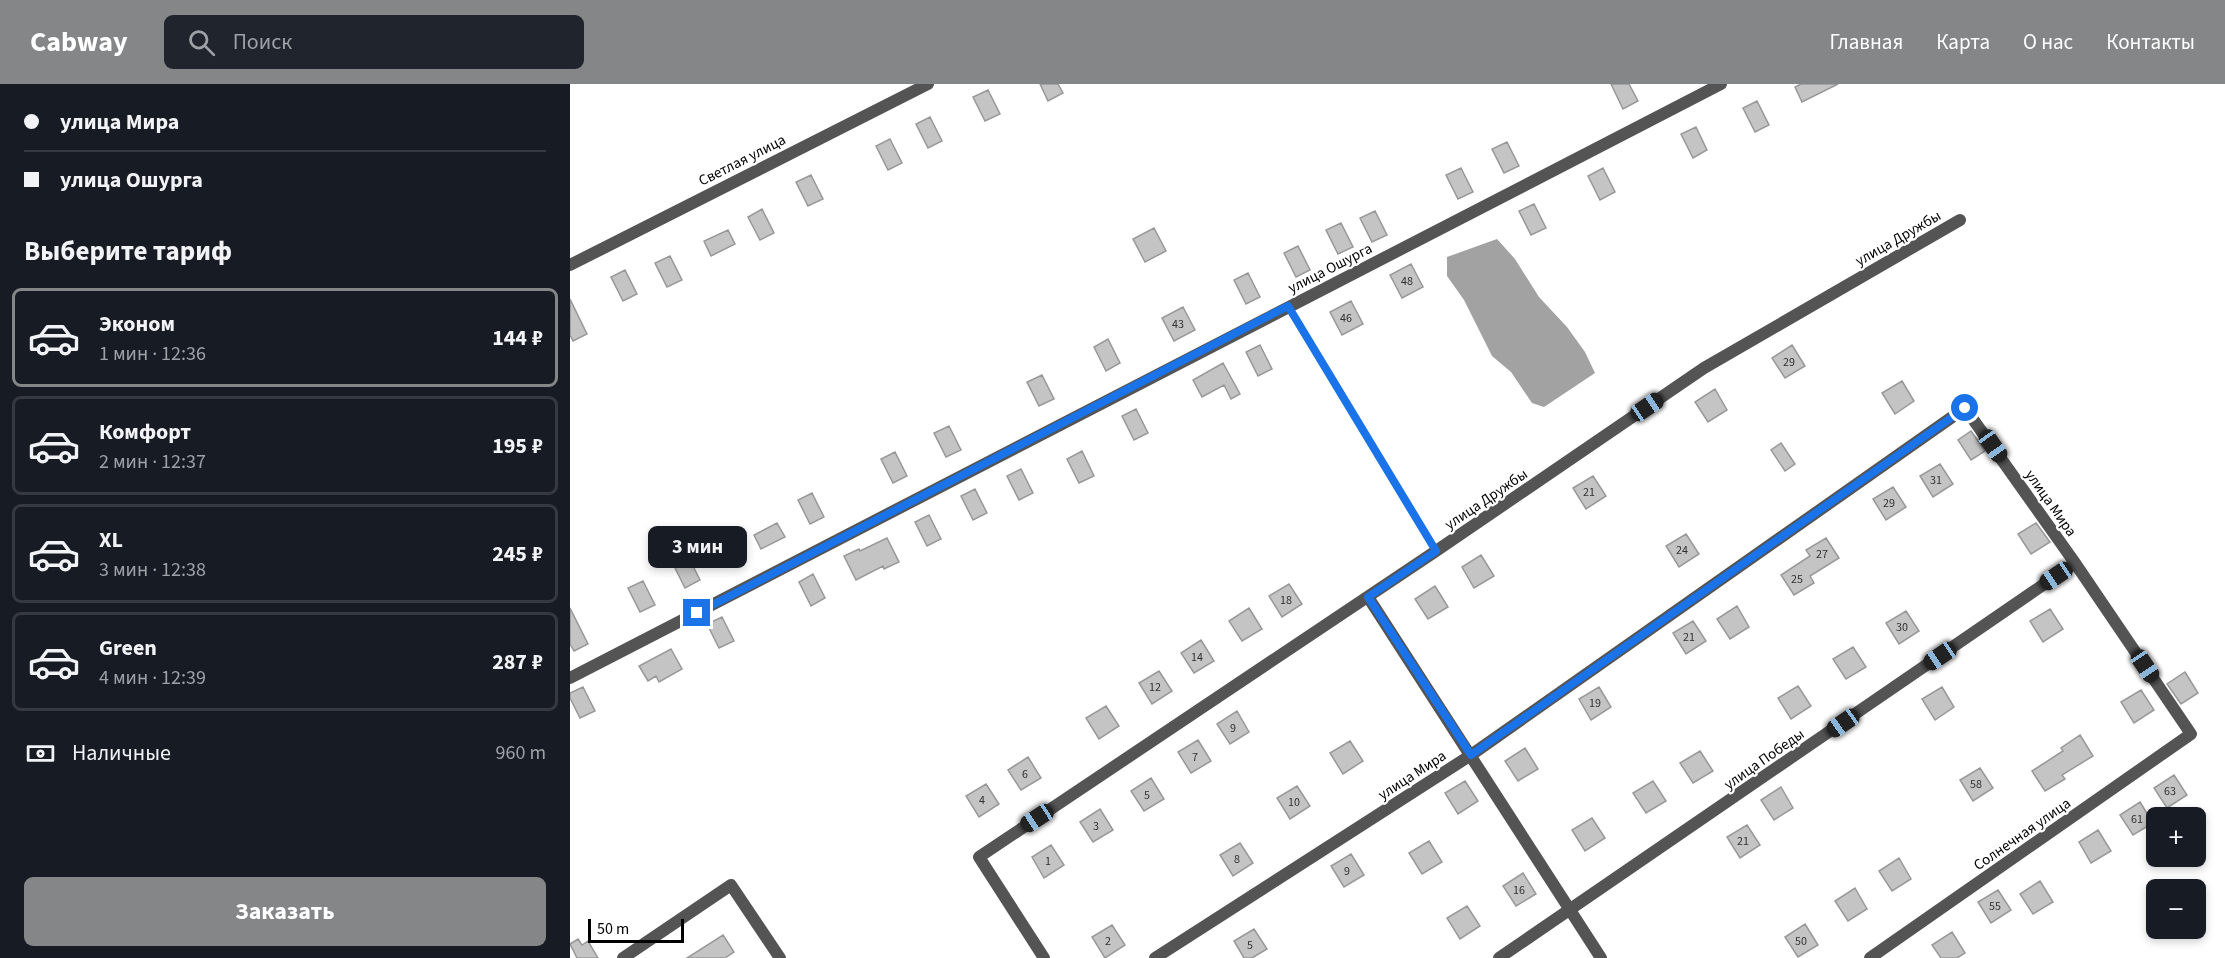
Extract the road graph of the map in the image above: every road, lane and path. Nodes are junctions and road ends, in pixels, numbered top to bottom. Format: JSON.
{"nodes":[{"id":1,"x":928,"y":84,"type":"edge"},
{"id":2,"x":1721,"y":84,"type":"edge"},
{"id":3,"x":1960,"y":220,"type":"dead end"},
{"id":4,"x":570,"y":265,"type":"edge"},
{"id":5,"x":1288,"y":306,"type":"junction"},
{"id":6,"x":1436,"y":551,"type":"junction"},
{"id":7,"x":2075,"y":563,"type":"junction"},
{"id":8,"x":1368,"y":597,"type":"junction"},
{"id":9,"x":570,"y":678,"type":"edge"},
{"id":10,"x":1471,"y":755,"type":"junction"},
{"id":11,"x":1571,"y":910,"type":"junction"},
{"id":12,"x":623,"y":958,"type":"edge"},
{"id":13,"x":780,"y":958,"type":"edge"},
{"id":14,"x":1044,"y":958,"type":"edge"},
{"id":15,"x":1155,"y":958,"type":"edge"},
{"id":16,"x":1499,"y":958,"type":"edge"},
{"id":17,"x":1601,"y":958,"type":"edge"},
{"id":18,"x":1870,"y":958,"type":"edge"}],
"edges":[{"from":1,"to":4,"type":"street","name":"Светлая улица"},
{"from":2,"to":5,"type":"street","name":"улица Ошурга"},
{"from":3,"to":6,"type":"street","name":"улица Дружбы"},
{"from":5,"to":6,"type":"lane"},
{"from":5,"to":9,"type":"street","name":"улица Ошурга"},
{"from":6,"to":8,"type":"street","name":"улица Дружбы"},
{"from":7,"to":10,"type":"street","name":"улица Мира"},
{"from":7,"to":11,"type":"street","name":"улица Победы"},
{"from":7,"to":18,"type":"street","name":"Солнечная улица"},
{"from":8,"to":10,"type":"street"},
{"from":8,"to":14,"type":"street","name":"улица Дружбы"},
{"from":10,"to":11,"type":"street"},
{"from":10,"to":15,"type":"street","name":"улица Мира"},
{"from":11,"to":16,"type":"street","name":"улица Победы"},
{"from":11,"to":17,"type":"street"},
{"from":12,"to":13,"type":"street"}]}
